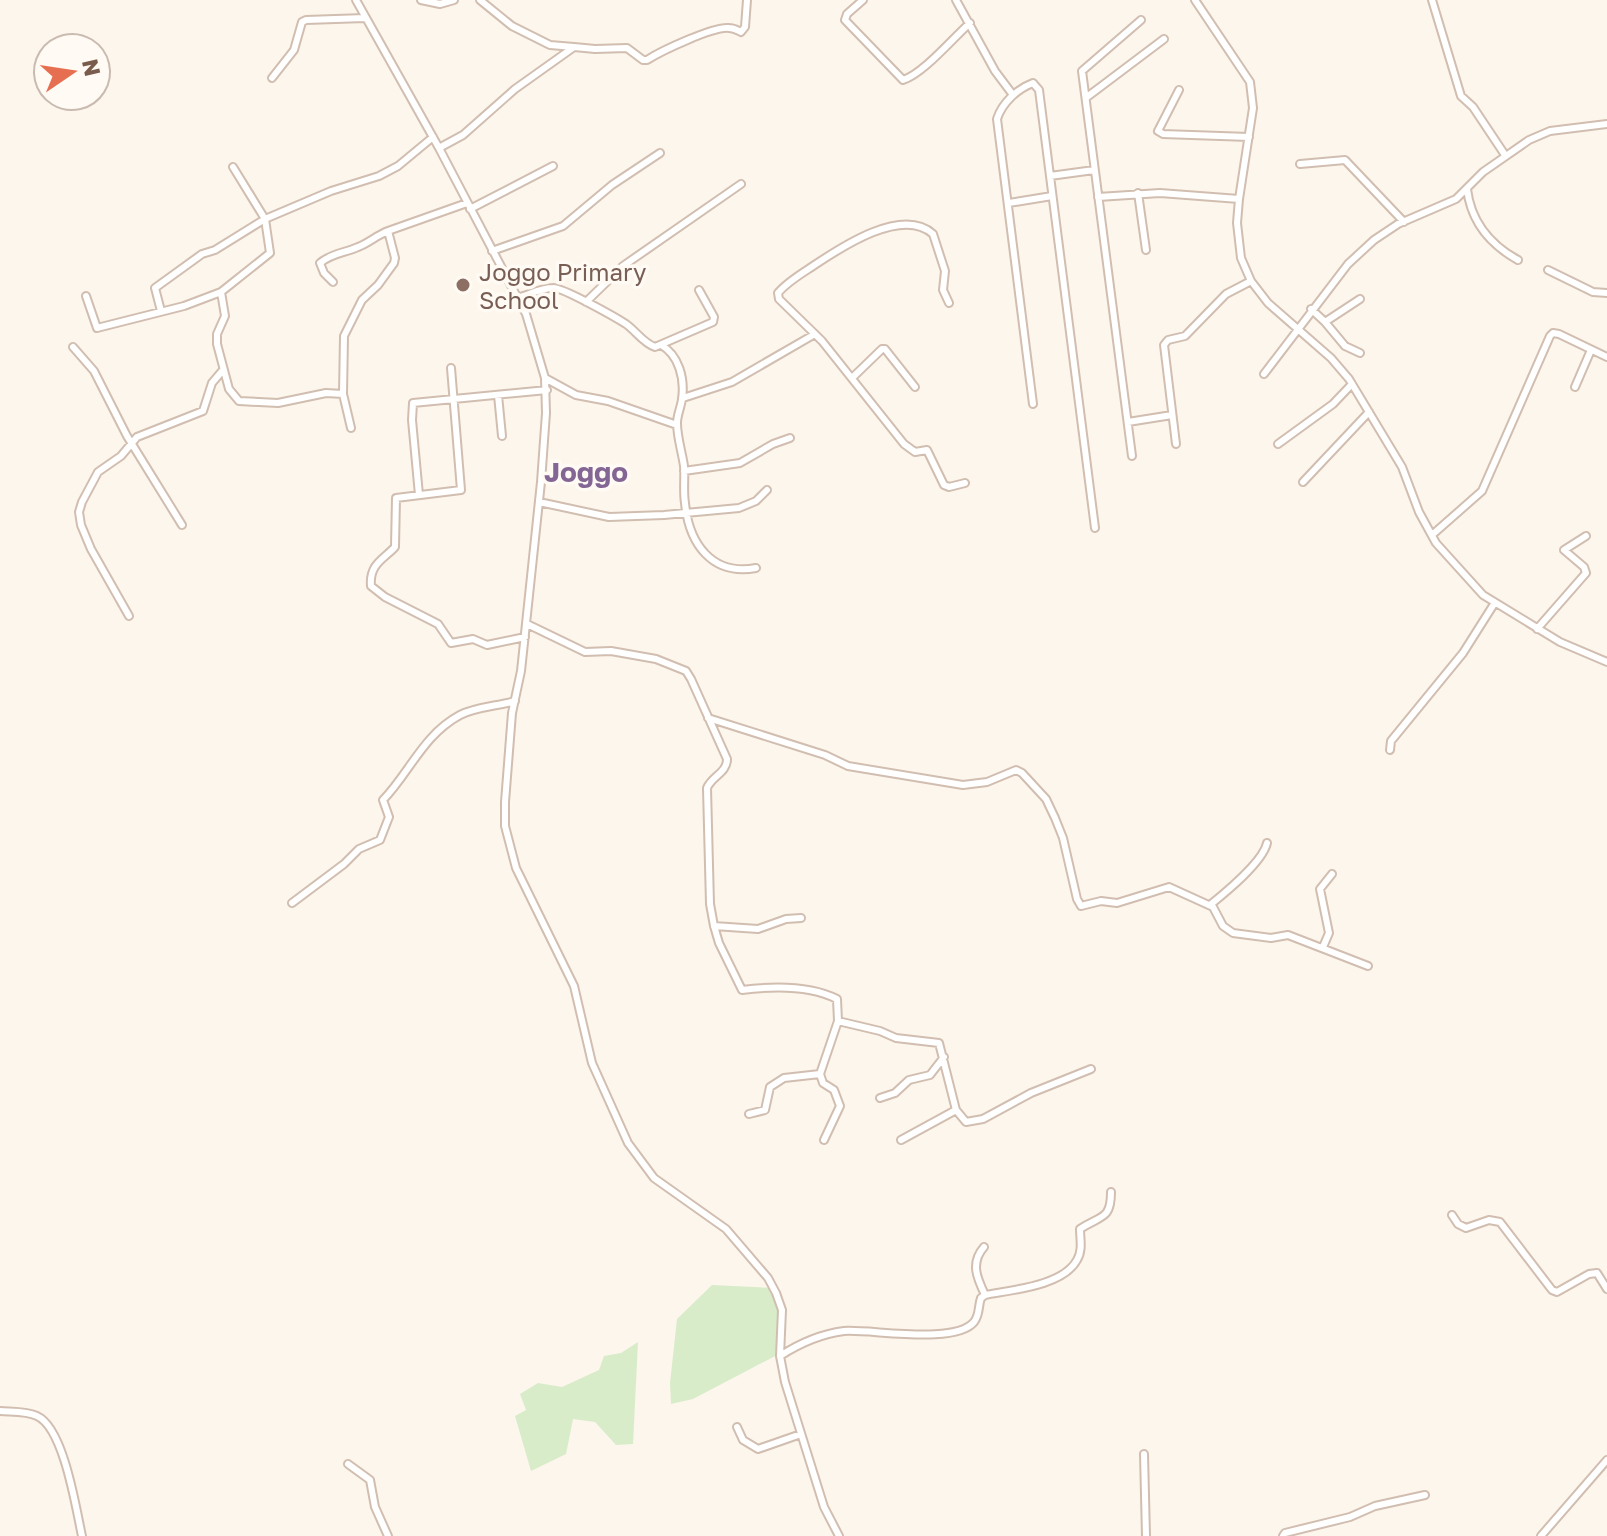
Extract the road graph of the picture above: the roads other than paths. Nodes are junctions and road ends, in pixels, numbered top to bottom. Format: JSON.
{"nodes":[{"id":1,"x":358,"y":0,"type":"edge"},
{"id":2,"x":421,"y":0,"type":"edge"},
{"id":3,"x":454,"y":0,"type":"edge"},
{"id":4,"x":480,"y":0,"type":"edge"},
{"id":5,"x":747,"y":0,"type":"edge"},
{"id":6,"x":863,"y":0,"type":"edge"},
{"id":7,"x":956,"y":0,"type":"edge"},
{"id":8,"x":1195,"y":0,"type":"edge"},
{"id":9,"x":1432,"y":0,"type":"edge"},
{"id":10,"x":365,"y":18,"type":"junction"},
{"id":11,"x":1141,"y":20,"type":"dead end"},
{"id":12,"x":970,"y":23,"type":"junction"},
{"id":13,"x":1164,"y":39,"type":"dead end"},
{"id":14,"x":574,"y":47,"type":"junction"},
{"id":15,"x":272,"y":78,"type":"dead end"},
{"id":16,"x":1179,"y":90,"type":"dead end"},
{"id":17,"x":1013,"y":95,"type":"junction"},
{"id":18,"x":1087,"y":97,"type":"junction"},
{"id":19,"x":1607,"y":124,"type":"edge"},
{"id":20,"x":433,"y":137,"type":"junction"},
{"id":21,"x":1249,"y":137,"type":"junction"},
{"id":22,"x":439,"y":148,"type":"junction"},
{"id":23,"x":660,"y":153,"type":"dead end"},
{"id":24,"x":1505,"y":155,"type":"junction"},
{"id":25,"x":1300,"y":164,"type":"dead end"},
{"id":26,"x":553,"y":166,"type":"dead end"},
{"id":27,"x":233,"y":167,"type":"dead end"},
{"id":28,"x":1094,"y":170,"type":"junction"},
{"id":29,"x":1050,"y":176,"type":"junction"},
{"id":30,"x":741,"y":184,"type":"dead end"},
{"id":31,"x":1467,"y":189,"type":"junction"},
{"id":32,"x":1138,"y":193,"type":"junction"},
{"id":33,"x":1052,"y":196,"type":"junction"},
{"id":34,"x":1098,"y":197,"type":"junction"},
{"id":35,"x":1239,"y":199,"type":"junction"},
{"id":36,"x":1009,"y":203,"type":"junction"},
{"id":37,"x":468,"y":206,"type":"junction"},
{"id":38,"x":265,"y":219,"type":"junction"},
{"id":39,"x":1404,"y":222,"type":"junction"},
{"id":40,"x":388,"y":231,"type":"junction"},
{"id":41,"x":1146,"y":250,"type":"dead end"},
{"id":42,"x":492,"y":251,"type":"junction"},
{"id":43,"x":1518,"y":260,"type":"dead end"},
{"id":44,"x":1548,"y":270,"type":"dead end"},
{"id":45,"x":1251,"y":281,"type":"junction"},
{"id":46,"x":333,"y":282,"type":"dead end"},
{"id":47,"x":699,"y":290,"type":"dead end"},
{"id":48,"x":221,"y":292,"type":"junction"},
{"id":49,"x":1607,"y":293,"type":"edge"},
{"id":50,"x":86,"y":296,"type":"dead end"},
{"id":51,"x":517,"y":298,"type":"junction"},
{"id":52,"x":1360,"y":299,"type":"dead end"},
{"id":53,"x":586,"y":302,"type":"junction"},
{"id":54,"x":949,"y":303,"type":"dead end"},
{"id":55,"x":1311,"y":309,"type":"junction"},
{"id":56,"x":161,"y":311,"type":"junction"},
{"id":57,"x":1325,"y":322,"type":"junction"},
{"id":58,"x":1297,"y":328,"type":"junction"},
{"id":59,"x":815,"y":334,"type":"junction"},
{"id":60,"x":661,"y":345,"type":"junction"},
{"id":61,"x":73,"y":347,"type":"dead end"},
{"id":62,"x":1591,"y":350,"type":"junction"},
{"id":63,"x":1360,"y":353,"type":"dead end"},
{"id":64,"x":1607,"y":357,"type":"edge"},
{"id":65,"x":451,"y":368,"type":"dead end"},
{"id":66,"x":223,"y":370,"type":"junction"},
{"id":67,"x":1264,"y":374,"type":"dead end"},
{"id":68,"x":545,"y":378,"type":"junction"},
{"id":69,"x":852,"y":378,"type":"junction"},
{"id":70,"x":1352,"y":384,"type":"junction"},
{"id":71,"x":915,"y":387,"type":"dead end"},
{"id":72,"x":1575,"y":387,"type":"dead end"},
{"id":73,"x":547,"y":390,"type":"junction"},
{"id":74,"x":343,"y":394,"type":"junction"},
{"id":75,"x":498,"y":395,"type":"junction"},
{"id":76,"x":455,"y":398,"type":"junction"},
{"id":77,"x":683,"y":398,"type":"junction"},
{"id":78,"x":1033,"y":404,"type":"dead end"},
{"id":79,"x":1369,"y":412,"type":"junction"},
{"id":80,"x":1172,"y":415,"type":"junction"},
{"id":81,"x":1128,"y":422,"type":"junction"},
{"id":82,"x":677,"y":425,"type":"junction"},
{"id":83,"x":351,"y":428,"type":"dead end"},
{"id":84,"x":502,"y":436,"type":"dead end"},
{"id":85,"x":790,"y":438,"type":"dead end"},
{"id":86,"x":131,"y":442,"type":"junction"},
{"id":87,"x":1176,"y":444,"type":"dead end"},
{"id":88,"x":1278,"y":444,"type":"dead end"},
{"id":89,"x":1132,"y":456,"type":"dead end"},
{"id":90,"x":684,"y":471,"type":"junction"},
{"id":91,"x":1303,"y":482,"type":"dead end"},
{"id":92,"x":965,"y":483,"type":"dead end"},
{"id":93,"x":767,"y":490,"type":"dead end"},
{"id":94,"x":419,"y":495,"type":"junction"},
{"id":95,"x":539,"y":502,"type":"junction"},
{"id":96,"x":686,"y":513,"type":"junction"},
{"id":97,"x":182,"y":525,"type":"dead end"},
{"id":98,"x":1095,"y":528,"type":"dead end"},
{"id":99,"x":1432,"y":535,"type":"junction"},
{"id":100,"x":1586,"y":536,"type":"dead end"},
{"id":101,"x":756,"y":568,"type":"dead end"},
{"id":102,"x":1494,"y":604,"type":"junction"},
{"id":103,"x":129,"y":616,"type":"dead end"},
{"id":104,"x":527,"y":624,"type":"junction"},
{"id":105,"x":1537,"y":629,"type":"junction"},
{"id":106,"x":525,"y":637,"type":"junction"},
{"id":107,"x":1607,"y":662,"type":"edge"},
{"id":108,"x":515,"y":701,"type":"junction"},
{"id":109,"x":708,"y":718,"type":"junction"},
{"id":110,"x":1390,"y":750,"type":"dead end"},
{"id":111,"x":1267,"y":843,"type":"dead end"},
{"id":112,"x":1332,"y":874,"type":"dead end"},
{"id":113,"x":292,"y":903,"type":"dead end"},
{"id":114,"x":1210,"y":905,"type":"junction"},
{"id":115,"x":801,"y":918,"type":"dead end"},
{"id":116,"x":714,"y":926,"type":"junction"},
{"id":117,"x":1323,"y":947,"type":"junction"},
{"id":118,"x":1368,"y":966,"type":"dead end"},
{"id":119,"x":838,"y":1021,"type":"junction"},
{"id":120,"x":944,"y":1057,"type":"junction"},
{"id":121,"x":1091,"y":1069,"type":"dead end"},
{"id":122,"x":820,"y":1074,"type":"junction"},
{"id":123,"x":880,"y":1098,"type":"dead end"},
{"id":124,"x":956,"y":1110,"type":"junction"},
{"id":125,"x":749,"y":1114,"type":"dead end"},
{"id":126,"x":824,"y":1140,"type":"dead end"},
{"id":127,"x":901,"y":1140,"type":"dead end"},
{"id":128,"x":1111,"y":1192,"type":"dead end"},
{"id":129,"x":1452,"y":1215,"type":"dead end"},
{"id":130,"x":984,"y":1247,"type":"dead end"},
{"id":131,"x":1607,"y":1289,"type":"edge"},
{"id":132,"x":985,"y":1295,"type":"junction"},
{"id":133,"x":780,"y":1356,"type":"junction"},
{"id":134,"x":0,"y":1411,"type":"edge"},
{"id":135,"x":737,"y":1427,"type":"dead end"},
{"id":136,"x":801,"y":1434,"type":"junction"},
{"id":137,"x":1144,"y":1454,"type":"dead end"},
{"id":138,"x":1607,"y":1460,"type":"edge"},
{"id":139,"x":348,"y":1464,"type":"dead end"},
{"id":140,"x":1425,"y":1495,"type":"dead end"},
{"id":141,"x":82,"y":1536,"type":"edge"},
{"id":142,"x":388,"y":1536,"type":"edge"},
{"id":143,"x":839,"y":1536,"type":"edge"},
{"id":144,"x":1146,"y":1536,"type":"edge"},
{"id":145,"x":1283,"y":1536,"type":"edge"},
{"id":146,"x":1541,"y":1536,"type":"edge"}],
"edges":[{"from":1,"to":10,"type":"street"},
{"from":2,"to":3,"type":"street"},
{"from":4,"to":14,"type":"street"},
{"from":5,"to":14,"type":"street"},
{"from":6,"to":12,"type":"street"},
{"from":7,"to":12,"type":"street"},
{"from":8,"to":21,"type":"street"},
{"from":9,"to":24,"type":"street"},
{"from":10,"to":15,"type":"street"},
{"from":10,"to":20,"type":"street"},
{"from":11,"to":18,"type":"street"},
{"from":12,"to":17,"type":"street"},
{"from":13,"to":18,"type":"street"},
{"from":14,"to":22,"type":"street"},
{"from":16,"to":21,"type":"street"},
{"from":17,"to":29,"type":"street"},
{"from":17,"to":36,"type":"street"},
{"from":18,"to":28,"type":"street"},
{"from":19,"to":24,"type":"street"},
{"from":20,"to":22,"type":"street"},
{"from":20,"to":38,"type":"street"},
{"from":21,"to":35,"type":"street"},
{"from":22,"to":37,"type":"street"},
{"from":23,"to":42,"type":"street"},
{"from":24,"to":31,"type":"street"},
{"from":25,"to":39,"type":"street"},
{"from":26,"to":37,"type":"street"},
{"from":27,"to":38,"type":"street"},
{"from":28,"to":29,"type":"street"},
{"from":28,"to":34,"type":"street"},
{"from":29,"to":33,"type":"street"},
{"from":30,"to":53,"type":"street"},
{"from":31,"to":39,"type":"street"},
{"from":31,"to":43,"type":"street"},
{"from":32,"to":34,"type":"street"},
{"from":32,"to":35,"type":"street"},
{"from":32,"to":41,"type":"street"},
{"from":33,"to":36,"type":"street"},
{"from":33,"to":98,"type":"street"},
{"from":34,"to":81,"type":"street"},
{"from":35,"to":45,"type":"street"},
{"from":36,"to":78,"type":"street"},
{"from":37,"to":40,"type":"street"},
{"from":37,"to":42,"type":"street"},
{"from":38,"to":48,"type":"street"},
{"from":38,"to":56,"type":"street"},
{"from":39,"to":55,"type":"street"},
{"from":40,"to":46,"type":"street"},
{"from":40,"to":74,"type":"street"},
{"from":42,"to":51,"type":"street"},
{"from":44,"to":49,"type":"street"},
{"from":45,"to":58,"type":"street"},
{"from":45,"to":80,"type":"street"},
{"from":47,"to":60,"type":"street"},
{"from":48,"to":56,"type":"street"},
{"from":48,"to":66,"type":"street"},
{"from":50,"to":56,"type":"street"},
{"from":51,"to":53,"type":"street"},
{"from":51,"to":68,"type":"street"},
{"from":52,"to":57,"type":"street"},
{"from":53,"to":60,"type":"street"},
{"from":54,"to":59,"type":"street"},
{"from":55,"to":57,"type":"street"},
{"from":55,"to":58,"type":"street"},
{"from":57,"to":63,"type":"street"},
{"from":58,"to":67,"type":"street"},
{"from":58,"to":70,"type":"street"},
{"from":59,"to":69,"type":"street"},
{"from":59,"to":77,"type":"street"},
{"from":60,"to":77,"type":"street"},
{"from":61,"to":86,"type":"street"},
{"from":62,"to":64,"type":"street"},
{"from":62,"to":72,"type":"street"},
{"from":62,"to":99,"type":"street"},
{"from":65,"to":76,"type":"street"},
{"from":66,"to":74,"type":"street"},
{"from":66,"to":86,"type":"street"},
{"from":68,"to":73,"type":"street"},
{"from":68,"to":82,"type":"street"},
{"from":69,"to":71,"type":"street"},
{"from":69,"to":92,"type":"street"},
{"from":70,"to":79,"type":"street"},
{"from":70,"to":88,"type":"street"},
{"from":73,"to":75,"type":"street"},
{"from":73,"to":95,"type":"street"},
{"from":74,"to":83,"type":"street"},
{"from":75,"to":76,"type":"street"},
{"from":75,"to":84,"type":"street"},
{"from":76,"to":94,"type":"street"},
{"from":76,"to":94,"type":"street"},
{"from":77,"to":82,"type":"street"},
{"from":79,"to":91,"type":"street"},
{"from":79,"to":99,"type":"street"},
{"from":80,"to":81,"type":"street"},
{"from":80,"to":87,"type":"street"},
{"from":81,"to":89,"type":"street"},
{"from":82,"to":90,"type":"street"},
{"from":85,"to":90,"type":"street"},
{"from":86,"to":97,"type":"street"},
{"from":86,"to":103,"type":"street"},
{"from":90,"to":96,"type":"street"},
{"from":93,"to":96,"type":"street"},
{"from":94,"to":106,"type":"street"},
{"from":95,"to":96,"type":"street"},
{"from":95,"to":104,"type":"street"},
{"from":96,"to":101,"type":"street"},
{"from":99,"to":102,"type":"street"},
{"from":100,"to":105,"type":"street"},
{"from":102,"to":105,"type":"street"},
{"from":102,"to":110,"type":"street"},
{"from":104,"to":106,"type":"street"},
{"from":104,"to":109,"type":"street"},
{"from":105,"to":107,"type":"street"},
{"from":106,"to":108,"type":"street"},
{"from":108,"to":113,"type":"street"},
{"from":108,"to":133,"type":"street"},
{"from":109,"to":114,"type":"street"},
{"from":109,"to":116,"type":"street"},
{"from":111,"to":114,"type":"street"},
{"from":112,"to":117,"type":"street"},
{"from":114,"to":117,"type":"street"},
{"from":115,"to":116,"type":"street"},
{"from":116,"to":119,"type":"street"},
{"from":117,"to":118,"type":"street"},
{"from":119,"to":120,"type":"street"},
{"from":119,"to":122,"type":"street"},
{"from":120,"to":123,"type":"street"},
{"from":120,"to":124,"type":"street"},
{"from":121,"to":124,"type":"street"},
{"from":122,"to":125,"type":"street"},
{"from":122,"to":126,"type":"street"},
{"from":124,"to":127,"type":"street"},
{"from":128,"to":132,"type":"street"},
{"from":129,"to":131,"type":"street"},
{"from":130,"to":132,"type":"street"},
{"from":132,"to":133,"type":"street"},
{"from":133,"to":136,"type":"street"},
{"from":134,"to":141,"type":"street"},
{"from":135,"to":136,"type":"street"},
{"from":136,"to":143,"type":"street"},
{"from":137,"to":144,"type":"street"},
{"from":138,"to":146,"type":"street"},
{"from":139,"to":142,"type":"street"},
{"from":140,"to":145,"type":"street"}]}
